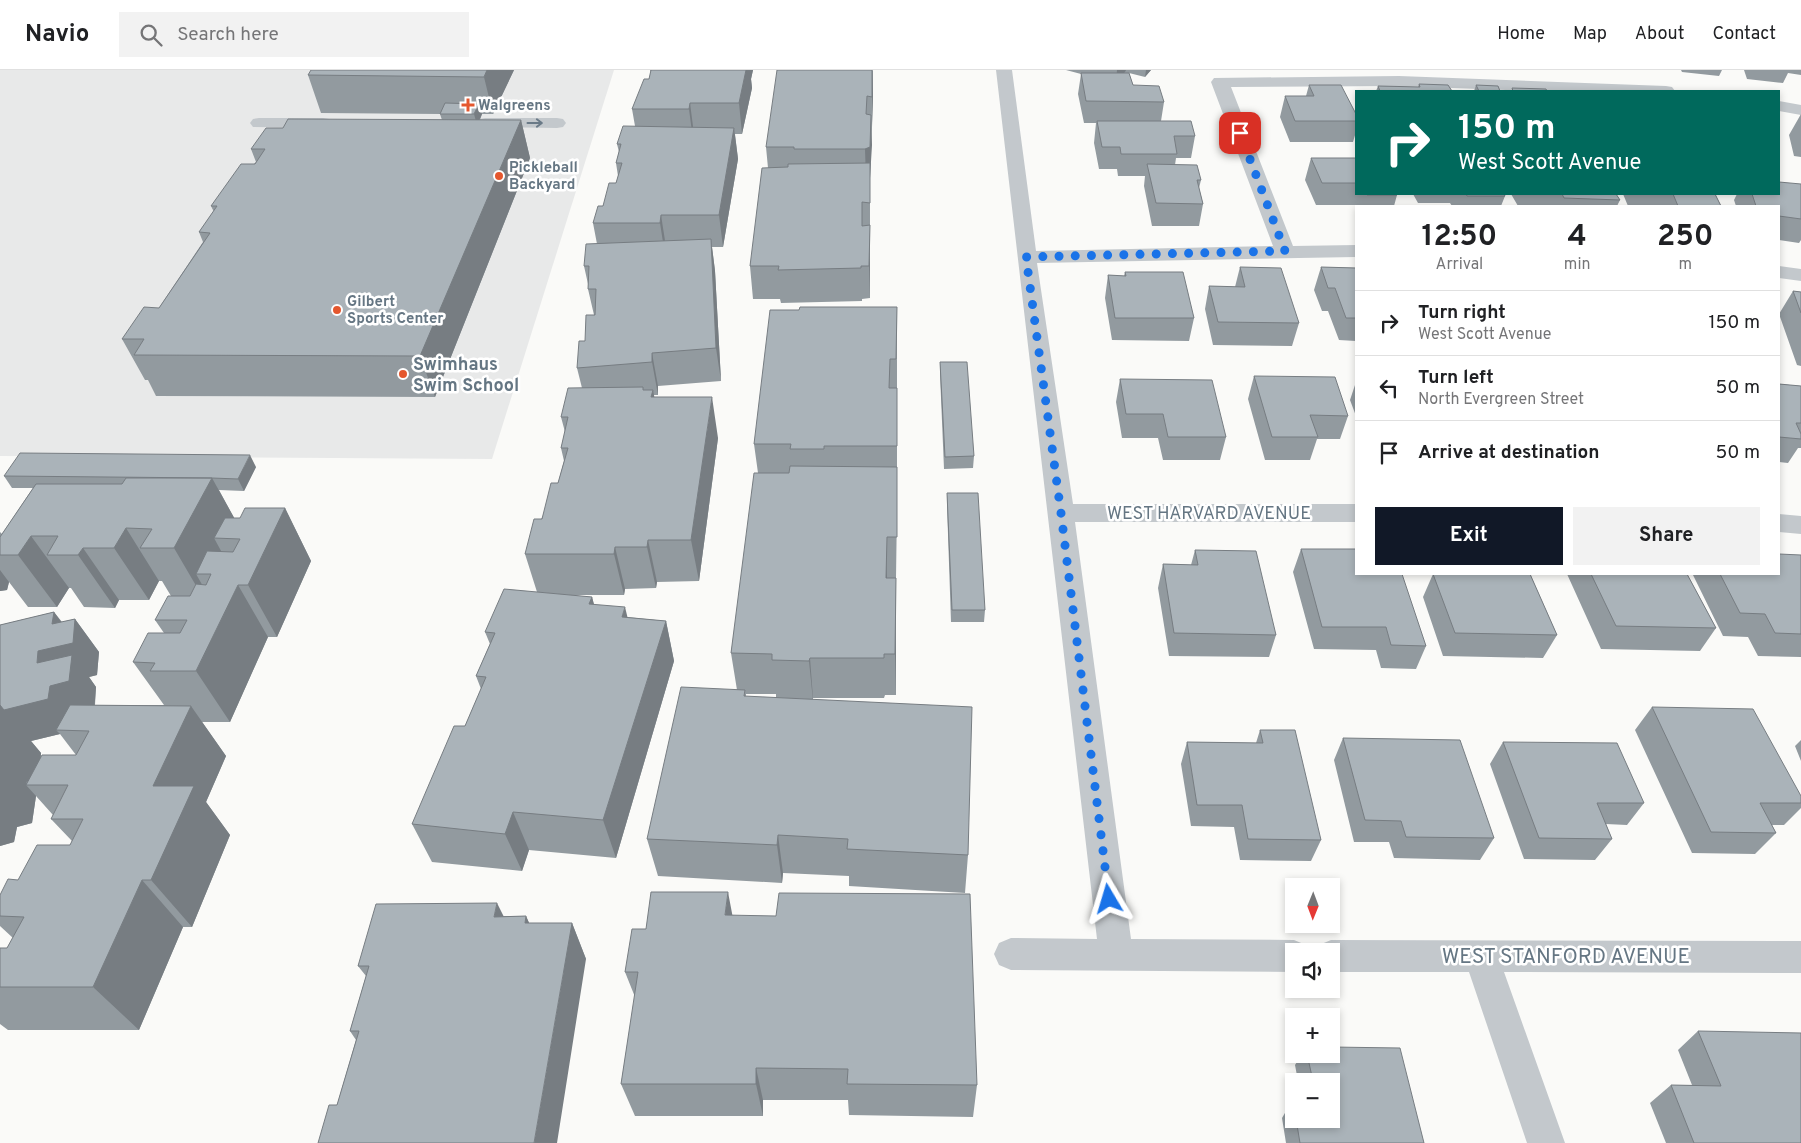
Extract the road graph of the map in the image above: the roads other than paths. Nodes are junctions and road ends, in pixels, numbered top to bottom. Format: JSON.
{"nodes":[{"id":1,"x":1004,"y":70,"type":"edge"},
{"id":2,"x":1639,"y":90,"type":"edge"},
{"id":3,"x":1780,"y":106,"type":"edge"},
{"id":4,"x":1801,"y":110,"type":"edge"},
{"id":5,"x":338,"y":122,"type":"edge"},
{"id":6,"x":478,"y":122,"type":"edge"},
{"id":7,"x":259,"y":123,"type":"dead end"},
{"id":8,"x":557,"y":123,"type":"dead end"},
{"id":9,"x":1285,"y":251,"type":"junction"},
{"id":10,"x":1355,"y":252,"type":"edge"},
{"id":11,"x":1026,"y":257,"type":"junction"},
{"id":12,"x":1780,"y":272,"type":"edge"},
{"id":13,"x":1801,"y":275,"type":"edge"},
{"id":14,"x":1061,"y":513,"type":"junction"},
{"id":15,"x":1355,"y":513,"type":"edge"},
{"id":16,"x":1780,"y":522,"type":"edge"},
{"id":17,"x":1801,"y":525,"type":"edge"},
{"id":18,"x":1011,"y":954,"type":"dead end"},
{"id":19,"x":1116,"y":956,"type":"junction"},
{"id":20,"x":1285,"y":956,"type":"edge"},
{"id":21,"x":1340,"y":956,"type":"edge"},
{"id":22,"x":1481,"y":956,"type":"junction"},
{"id":23,"x":1801,"y":957,"type":"edge"},
{"id":24,"x":1546,"y":1143,"type":"edge"}],
"edges":[{"from":1,"to":11,"type":"street"},
{"from":2,"to":9,"type":"street"},
{"from":3,"to":4,"type":"street"},
{"from":5,"to":7,"type":"street"},
{"from":6,"to":8,"type":"street","one_way":true},
{"from":9,"to":10,"type":"street"},
{"from":9,"to":11,"type":"street"},
{"from":11,"to":14,"type":"street"},
{"from":12,"to":13,"type":"street"},
{"from":14,"to":15,"type":"street","name":"WEST HARVARD AVENUE"},
{"from":14,"to":19,"type":"street"},
{"from":16,"to":17,"type":"street"},
{"from":18,"to":19,"type":"street"},
{"from":19,"to":20,"type":"street"},
{"from":21,"to":22,"type":"street","name":"WEST STANFORD AVENUE"},
{"from":22,"to":23,"type":"street","name":"WEST STANFORD AVENUE"},
{"from":22,"to":24,"type":"street"}]}
